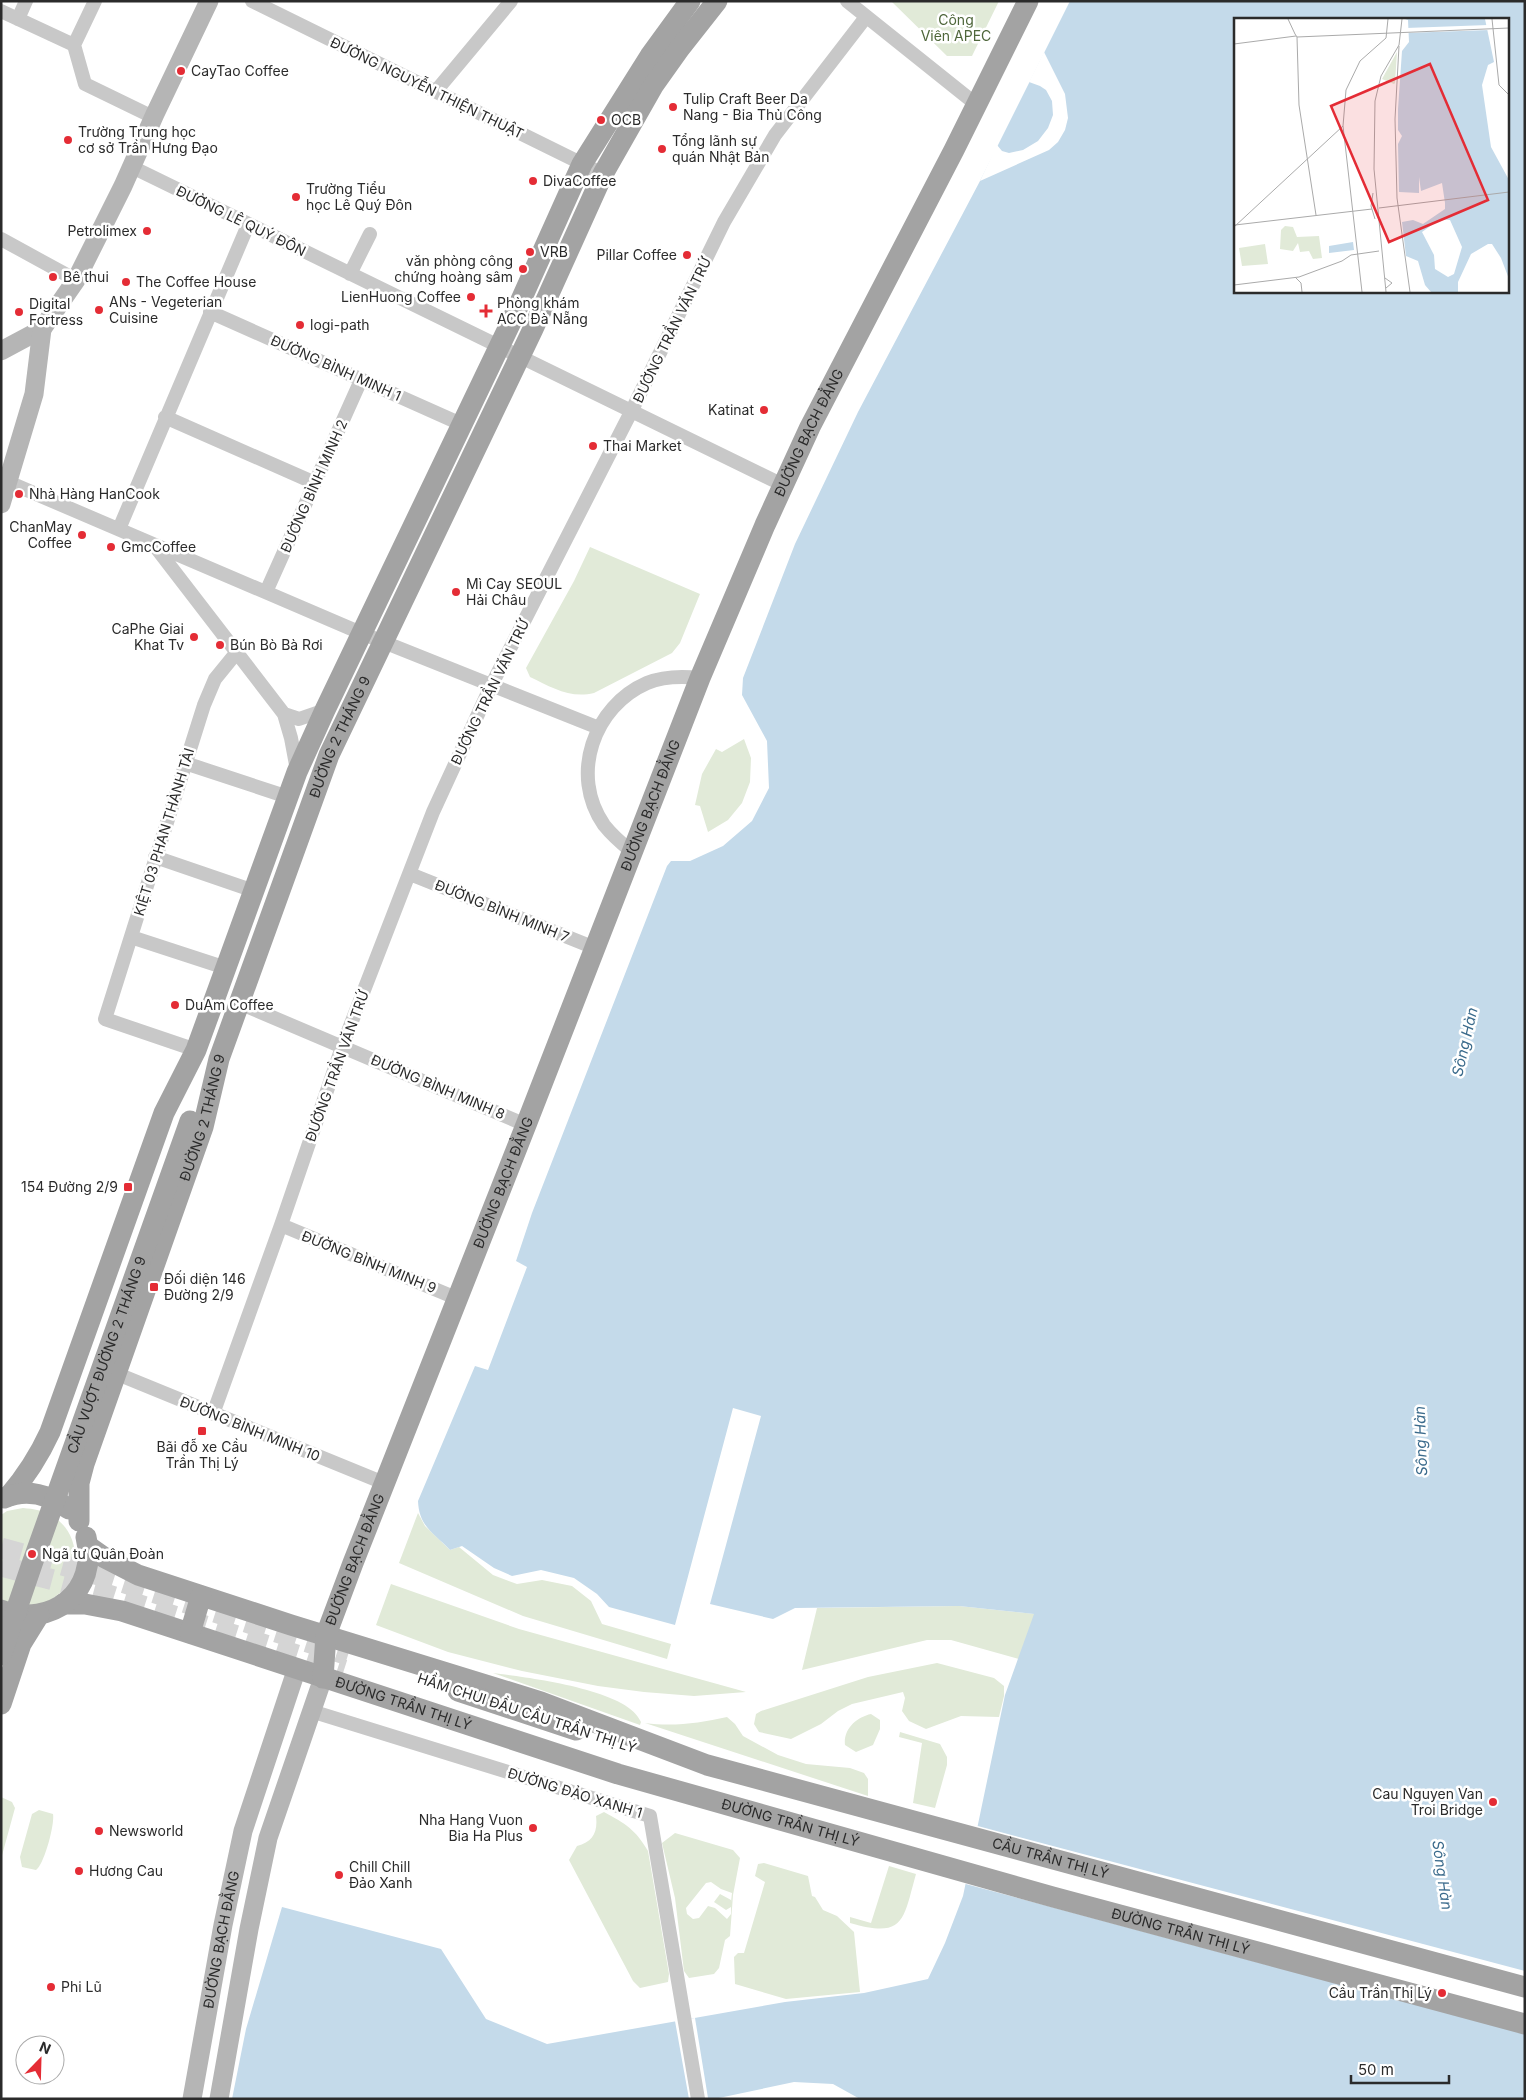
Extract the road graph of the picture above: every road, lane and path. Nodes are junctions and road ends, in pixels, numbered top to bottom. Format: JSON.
{"nodes":[{"id":1,"x":26,"y":1,"type":"edge"},
{"id":2,"x":95,"y":1,"type":"edge"},
{"id":3,"x":210,"y":1,"type":"edge"},
{"id":4,"x":252,"y":1,"type":"edge"},
{"id":5,"x":511,"y":1,"type":"edge"},
{"id":6,"x":690,"y":1,"type":"edge"},
{"id":7,"x":717,"y":1,"type":"edge"},
{"id":8,"x":847,"y":1,"type":"edge"},
{"id":9,"x":1028,"y":1,"type":"edge"},
{"id":10,"x":1,"y":11,"type":"edge"},
{"id":11,"x":866,"y":17,"type":"junction"},
{"id":12,"x":18,"y":19,"type":"junction"},
{"id":13,"x":74,"y":45,"type":"junction"},
{"id":14,"x":436,"y":92,"type":"junction"},
{"id":15,"x":977,"y":105,"type":"junction"},
{"id":16,"x":154,"y":117,"type":"junction"},
{"id":17,"x":582,"y":164,"type":"junction"},
{"id":18,"x":132,"y":168,"type":"junction"},
{"id":19,"x":603,"y":174,"type":"junction"},
{"id":20,"x":248,"y":224,"type":"junction"},
{"id":21,"x":370,"y":234,"type":"dead end"},
{"id":22,"x":1,"y":239,"type":"edge"},
{"id":23,"x":350,"y":274,"type":"junction"},
{"id":24,"x":76,"y":280,"type":"junction"},
{"id":25,"x":210,"y":312,"type":"junction"},
{"id":26,"x":42,"y":329,"type":"junction"},
{"id":27,"x":499,"y":346,"type":"junction"},
{"id":28,"x":1,"y":351,"type":"edge"},
{"id":29,"x":520,"y":356,"type":"junction"},
{"id":30,"x":362,"y":380,"type":"junction"},
{"id":31,"x":632,"y":410,"type":"junction"},
{"id":32,"x":165,"y":417,"type":"junction"},
{"id":33,"x":461,"y":424,"type":"junction"},
{"id":34,"x":8,"y":482,"type":"junction"},
{"id":35,"x":315,"y":483,"type":"junction"},
{"id":36,"x":783,"y":485,"type":"junction"},
{"id":37,"x":1,"y":504,"type":"edge"},
{"id":38,"x":119,"y":529,"type":"junction"},
{"id":39,"x":153,"y":544,"type":"junction"},
{"id":40,"x":266,"y":592,"type":"junction"},
{"id":41,"x":361,"y":633,"type":"junction"},
{"id":42,"x":382,"y":641,"type":"junction"},
{"id":43,"x":237,"y":652,"type":"junction"},
{"id":44,"x":700,"y":678,"type":"junction"},
{"id":45,"x":491,"y":686,"type":"junction"},
{"id":46,"x":325,"y":710,"type":"junction"},
{"id":47,"x":284,"y":714,"type":"junction"},
{"id":48,"x":599,"y":728,"type":"junction"},
{"id":49,"x":185,"y":763,"type":"junction"},
{"id":50,"x":297,"y":772,"type":"junction"},
{"id":51,"x":288,"y":797,"type":"junction"},
{"id":52,"x":631,"y":852,"type":"junction"},
{"id":53,"x":155,"y":857,"type":"junction"},
{"id":54,"x":410,"y":874,"type":"junction"},
{"id":55,"x":254,"y":891,"type":"junction"},
{"id":56,"x":131,"y":938,"type":"junction"},
{"id":57,"x":595,"y":948,"type":"junction"},
{"id":58,"x":226,"y":968,"type":"junction"},
{"id":59,"x":239,"y":1003,"type":"junction"},
{"id":60,"x":342,"y":1047,"type":"junction"},
{"id":61,"x":196,"y":1050,"type":"junction"},
{"id":62,"x":219,"y":1059,"type":"junction"},
{"id":63,"x":184,"y":1119,"type":"junction"},
{"id":64,"x":526,"y":1125,"type":"junction"},
{"id":65,"x":282,"y":1225,"type":"junction"},
{"id":66,"x":456,"y":1298,"type":"junction"},
{"id":67,"x":115,"y":1373,"type":"junction"},
{"id":68,"x":213,"y":1414,"type":"junction"},
{"id":69,"x":384,"y":1484,"type":"junction"},
{"id":70,"x":5,"y":1498,"type":"edge"},
{"id":71,"x":79,"y":1521,"type":"junction"},
{"id":72,"x":88,"y":1546,"type":"junction"},
{"id":73,"x":201,"y":1596,"type":"junction"},
{"id":74,"x":63,"y":1604,"type":"junction"},
{"id":75,"x":1,"y":1610,"type":"edge"},
{"id":76,"x":39,"y":1615,"type":"junction"},
{"id":77,"x":190,"y":1633,"type":"junction"},
{"id":78,"x":326,"y":1635,"type":"junction"},
{"id":79,"x":1,"y":1655,"type":"edge"},
{"id":80,"x":297,"y":1668,"type":"junction"},
{"id":81,"x":323,"y":1678,"type":"junction"},
{"id":82,"x":1,"y":1704,"type":"edge"},
{"id":83,"x":311,"y":1711,"type":"junction"},
{"id":84,"x":707,"y":1765,"type":"junction"},
{"id":85,"x":702,"y":1796,"type":"junction"},
{"id":86,"x":238,"y":1855,"type":"junction"},
{"id":87,"x":263,"y":1862,"type":"junction"},
{"id":88,"x":1525,"y":1987,"type":"edge"},
{"id":89,"x":1525,"y":2024,"type":"edge"},
{"id":90,"x":192,"y":2099,"type":"edge"},
{"id":91,"x":219,"y":2099,"type":"edge"},
{"id":92,"x":698,"y":2099,"type":"edge"}],
"edges":[{"from":1,"to":12,"type":"street"},
{"from":2,"to":13,"type":"street"},
{"from":3,"to":16,"type":"main road"},
{"from":4,"to":14,"type":"street","name":"ĐƯỜNG NGUYỄN THIỆN THUẬT"},
{"from":5,"to":14,"type":"street"},
{"from":6,"to":17,"type":"main road","name":"ĐƯỜNG 2 THÁNG 9"},
{"from":7,"to":19,"type":"main road","name":"ĐƯỜNG 2 THÁNG 9"},
{"from":8,"to":11,"type":"street"},
{"from":9,"to":15,"type":"main road","name":"ĐƯỜNG BẠCH ĐẰNG"},
{"from":10,"to":12,"type":"street"},
{"from":11,"to":15,"type":"street"},
{"from":11,"to":31,"type":"street","name":"ĐƯỜNG TRẦN VĂN TRỨ"},
{"from":12,"to":13,"type":"street"},
{"from":13,"to":16,"type":"street"},
{"from":14,"to":17,"type":"street","name":"ĐƯỜNG NGUYỄN THIỆN THUẬT"},
{"from":15,"to":36,"type":"main road","name":"ĐƯỜNG BẠCH ĐẰNG"},
{"from":16,"to":18,"type":"main road"},
{"from":17,"to":19,"type":"street","name":"ĐƯỜNG NGUYỄN THIỆN THUẬT"},
{"from":17,"to":27,"type":"main road","name":"ĐƯỜNG 2 THÁNG 9"},
{"from":18,"to":20,"type":"street","name":"ĐƯỜNG LÊ QUÝ ĐÔN"},
{"from":18,"to":24,"type":"main road"},
{"from":19,"to":29,"type":"main road","name":"ĐƯỜNG 2 THÁNG 9"},
{"from":20,"to":23,"type":"street","name":"ĐƯỜNG LÊ QUÝ ĐÔN"},
{"from":20,"to":25,"type":"street"},
{"from":21,"to":23,"type":"street"},
{"from":22,"to":24,"type":"street"},
{"from":23,"to":27,"type":"street","name":"ĐƯỜNG LÊ QUÝ ĐÔN"},
{"from":24,"to":26,"type":"main road"},
{"from":25,"to":30,"type":"street","name":"ĐƯỜNG BÌNH MINH 1"},
{"from":25,"to":32,"type":"street"},
{"from":26,"to":28,"type":"main road"},
{"from":26,"to":34,"type":"main road"},
{"from":27,"to":29,"type":"street","name":"ĐƯỜNG LÊ QUÝ ĐÔN"},
{"from":27,"to":33,"type":"main road","name":"ĐƯỜNG 2 THÁNG 9"},
{"from":29,"to":31,"type":"street","name":"ĐƯỜNG LÊ QUÝ ĐÔN"},
{"from":29,"to":42,"type":"main road","name":"ĐƯỜNG 2 THÁNG 9"},
{"from":30,"to":33,"type":"street","name":"ĐƯỜNG BÌNH MINH 1"},
{"from":30,"to":35,"type":"street","name":"ĐƯỜNG BÌNH MINH 2"},
{"from":31,"to":36,"type":"street","name":"ĐƯỜNG LÊ QUÝ ĐÔN"},
{"from":31,"to":45,"type":"street","name":"ĐƯỜNG TRẦN VĂN TRỨ"},
{"from":32,"to":35,"type":"street"},
{"from":32,"to":38,"type":"street"},
{"from":33,"to":41,"type":"main road","name":"ĐƯỜNG 2 THÁNG 9"},
{"from":34,"to":37,"type":"main road"},
{"from":34,"to":38,"type":"street"},
{"from":35,"to":40,"type":"street","name":"ĐƯỜNG BÌNH MINH 2"},
{"from":36,"to":44,"type":"main road","name":"ĐƯỜNG BẠCH ĐẰNG"},
{"from":38,"to":39,"type":"street"},
{"from":39,"to":40,"type":"street"},
{"from":39,"to":43,"type":"street"},
{"from":40,"to":41,"type":"street"},
{"from":41,"to":42,"type":"street"},
{"from":41,"to":46,"type":"main road","name":"ĐƯỜNG 2 THÁNG 9"},
{"from":42,"to":45,"type":"street"},
{"from":42,"to":59,"type":"main road","name":"ĐƯỜNG 2 THÁNG 9"},
{"from":43,"to":47,"type":"street"},
{"from":43,"to":49,"type":"street","name":"KIỆT 03 PHAN THÀNH TÀI"},
{"from":44,"to":48,"type":"street"},
{"from":44,"to":52,"type":"main road","name":"ĐƯỜNG BẠCH ĐẰNG"},
{"from":45,"to":48,"type":"street"},
{"from":45,"to":54,"type":"street","name":"ĐƯỜNG TRẦN VĂN TRỨ"},
{"from":46,"to":47,"type":"street"},
{"from":46,"to":50,"type":"main road","name":"ĐƯỜNG 2 THÁNG 9"},
{"from":47,"to":50,"type":"street"},
{"from":48,"to":52,"type":"street"},
{"from":49,"to":51,"type":"street"},
{"from":49,"to":53,"type":"street","name":"KIỆT 03 PHAN THÀNH TÀI"},
{"from":50,"to":51,"type":"main road","name":"ĐƯỜNG 2 THÁNG 9"},
{"from":51,"to":55,"type":"main road","name":"ĐƯỜNG 2 THÁNG 9"},
{"from":52,"to":57,"type":"main road","name":"ĐƯỜNG BẠCH ĐẰNG"},
{"from":53,"to":55,"type":"street"},
{"from":53,"to":56,"type":"street","name":"KIỆT 03 PHAN THÀNH TÀI"},
{"from":54,"to":57,"type":"street","name":"ĐƯỜNG BÌNH MINH 7"},
{"from":54,"to":60,"type":"street","name":"ĐƯỜNG TRẦN VĂN TRỨ"},
{"from":55,"to":58,"type":"main road","name":"ĐƯỜNG 2 THÁNG 9"},
{"from":56,"to":58,"type":"street"},
{"from":56,"to":61,"type":"street","name":"KIỆT 03 PHAN THÀNH TÀI"},
{"from":57,"to":64,"type":"main road","name":"ĐƯỜNG BẠCH ĐẰNG"},
{"from":58,"to":61,"type":"main road","name":"ĐƯỜNG 2 THÁNG 9"},
{"from":59,"to":60,"type":"street","name":"ĐƯỜNG BÌNH MINH 8"},
{"from":59,"to":62,"type":"main road","name":"ĐƯỜNG 2 THÁNG 9"},
{"from":60,"to":64,"type":"street","name":"ĐƯỜNG BÌNH MINH 8"},
{"from":60,"to":65,"type":"street","name":"ĐƯỜNG TRẦN VĂN TRỨ"},
{"from":61,"to":63,"type":"main road","name":"CẦU VƯỢT ĐƯỜNG 2 THÁNG 9"},
{"from":61,"to":70,"type":"main road","name":"ĐƯỜNG 2 THÁNG 9"},
{"from":62,"to":63,"type":"main road","name":"CẦU VƯỢT ĐƯỜNG 2 THÁNG 9"},
{"from":62,"to":67,"type":"main road","name":"ĐƯỜNG 2 THÁNG 9"},
{"from":63,"to":75,"type":"main road","name":"CẦU VƯỢT ĐƯỜNG 2 THÁNG 9"},
{"from":63,"to":79,"type":"main road","name":"CẦU VƯỢT ĐƯỜNG 2 THÁNG 9","bridge":true},
{"from":64,"to":66,"type":"main road","name":"ĐƯỜNG BẠCH ĐẰNG"},
{"from":65,"to":66,"type":"street","name":"ĐƯỜNG BÌNH MINH 9"},
{"from":65,"to":68,"type":"street","name":"ĐƯỜNG TRẦN VĂN TRỨ"},
{"from":66,"to":69,"type":"main road","name":"ĐƯỜNG BẠCH ĐẰNG"},
{"from":67,"to":68,"type":"street","name":"ĐƯỜNG BÌNH MINH 10"},
{"from":67,"to":71,"type":"main road","name":"ĐƯỜNG 2 THÁNG 9"},
{"from":68,"to":69,"type":"street","name":"ĐƯỜNG BÌNH MINH 10"},
{"from":69,"to":78,"type":"main road","name":"ĐƯỜNG BẠCH ĐẰNG"},
{"from":70,"to":71,"type":"main road"},
{"from":71,"to":72,"type":"main road"},
{"from":72,"to":73,"type":"main road"},
{"from":72,"to":74,"type":"main road"},
{"from":73,"to":77,"type":"main road"},
{"from":73,"to":78,"type":"main road"},
{"from":74,"to":76,"type":"main road"},
{"from":74,"to":77,"type":"main road","name":"ĐƯỜNG TRẦN THỊ LÝ"},
{"from":75,"to":76,"type":"main road"},
{"from":76,"to":82,"type":"main road"},
{"from":77,"to":80,"type":"main road","name":"ĐƯỜNG TRẦN THỊ LÝ"},
{"from":78,"to":80,"type":"main road"},
{"from":78,"to":81,"type":"main road"},
{"from":78,"to":84,"type":"main road"},
{"from":80,"to":81,"type":"main road","name":"ĐƯỜNG TRẦN THỊ LÝ"},
{"from":80,"to":86,"type":"main road","name":"ĐƯỜNG BẠCH ĐẰNG"},
{"from":81,"to":83,"type":"main road","name":"ĐƯỜNG BẠCH ĐẰNG"},
{"from":81,"to":85,"type":"main road","name":"ĐƯỜNG TRẦN THỊ LÝ"},
{"from":83,"to":87,"type":"main road","name":"ĐƯỜNG BẠCH ĐẰNG"},
{"from":83,"to":92,"type":"street","name":"ĐƯỜNG ĐẢO XANH 1"},
{"from":84,"to":85,"type":"main road","name":"HẦM CHUI ĐẦU CẦU TRẦN THỊ LÝ"},
{"from":84,"to":88,"type":"main road","name":"CẦU TRẦN THỊ LÝ"},
{"from":85,"to":89,"type":"main road","name":"ĐƯỜNG TRẦN THỊ LÝ"},
{"from":86,"to":87,"type":"main road"},
{"from":86,"to":90,"type":"main road","name":"ĐƯỜNG BẠCH ĐẰNG"},
{"from":87,"to":91,"type":"main road","name":"ĐƯỜNG BẠCH ĐẰNG"}]}
